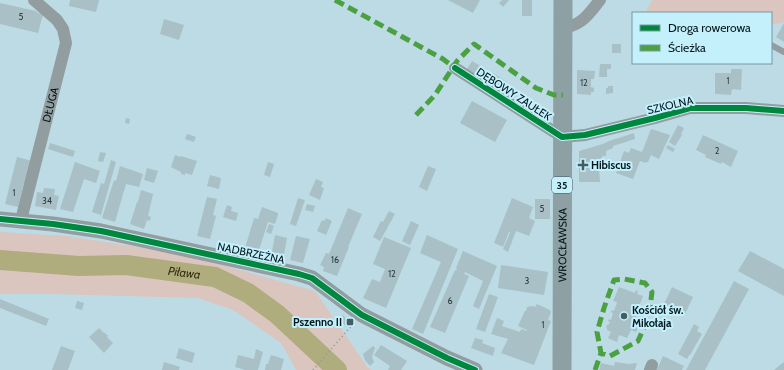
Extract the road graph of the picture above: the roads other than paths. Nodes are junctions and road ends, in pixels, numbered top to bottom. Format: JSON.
{"nodes":[{"id":1,"x":34,"y":0,"type":"edge"},
{"id":2,"x":563,"y":0,"type":"edge"},
{"id":3,"x":600,"y":0,"type":"edge"},
{"id":4,"x":562,"y":29,"type":"junction"},
{"id":5,"x":772,"y":46,"type":"edge"},
{"id":6,"x":784,"y":52,"type":"edge"},
{"id":7,"x":455,"y":68,"type":"dead end"},
{"id":8,"x":784,"y":110,"type":"edge"},
{"id":9,"x":562,"y":137,"type":"junction"},
{"id":10,"x":0,"y":219,"type":"edge"},
{"id":11,"x":21,"y":220,"type":"junction"},
{"id":12,"x":476,"y":370,"type":"edge"},
{"id":13,"x":562,"y":370,"type":"edge"}],
"edges":[{"from":1,"to":11,"type":"street","name":"DŁUGA"},
{"from":2,"to":4,"type":"main road","name":"WROCŁAWSKA","number":"35"},
{"from":3,"to":4,"type":"street"},
{"from":4,"to":9,"type":"main road","name":"WROCŁAWSKA","number":"35"},
{"from":5,"to":6,"type":"lane"},
{"from":7,"to":9,"type":"street","name":"DĘBOWY ZAUŁEK"},
{"from":8,"to":9,"type":"street","name":"SZKOLNA"},
{"from":9,"to":13,"type":"main road","name":"WROCŁAWSKA","number":"35"},
{"from":10,"to":11,"type":"street","name":"NADBRZEŻNA"},
{"from":11,"to":12,"type":"street","name":"NADBRZEŻNA"}]}
